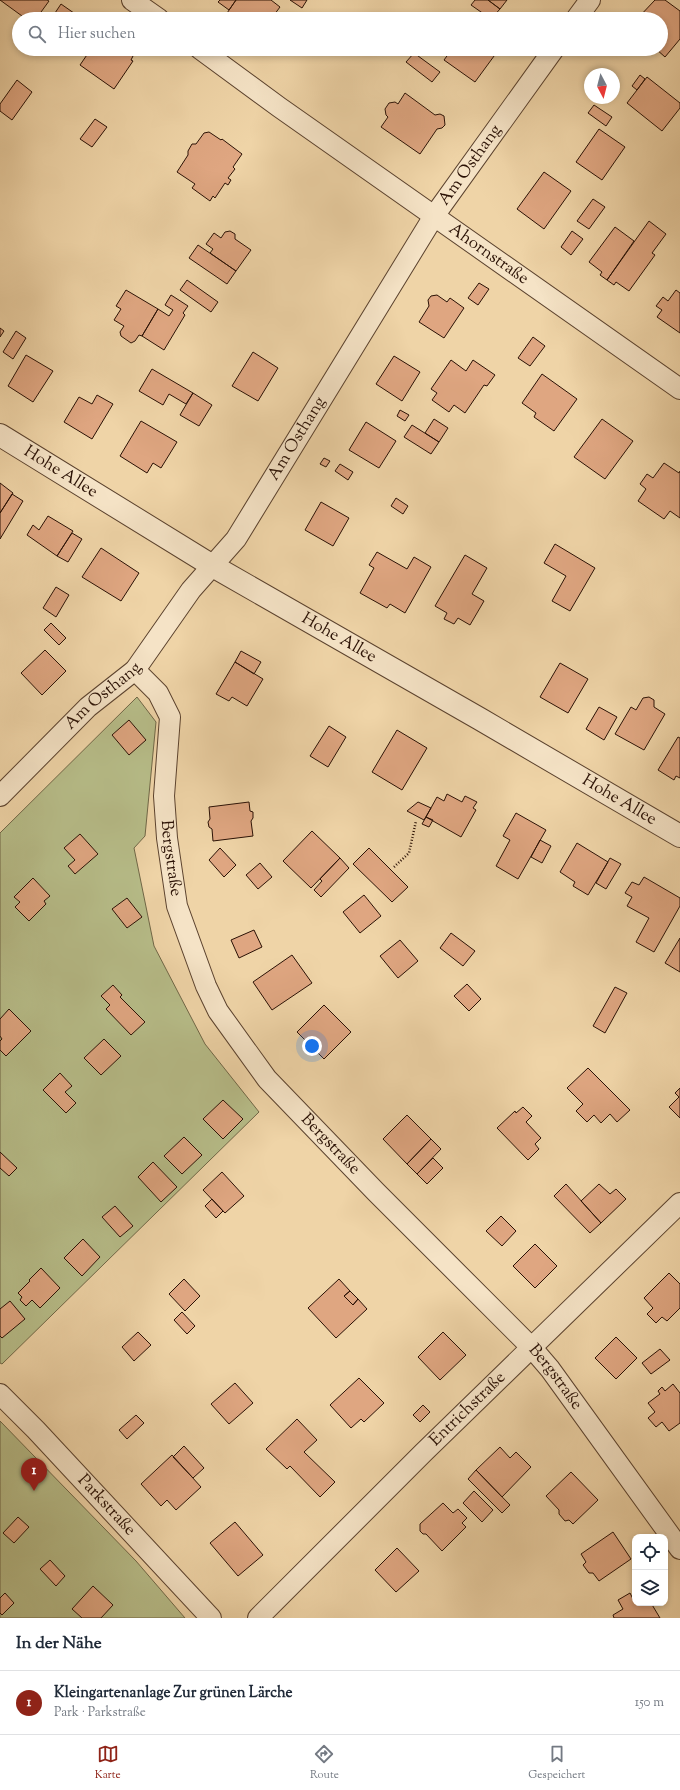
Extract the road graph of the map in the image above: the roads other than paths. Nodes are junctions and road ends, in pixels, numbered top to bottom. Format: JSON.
{"nodes":[{"id":1,"x":132,"y":0,"type":"edge"},
{"id":2,"x":590,"y":0,"type":"edge"},
{"id":3,"x":149,"y":12,"type":"edge"},
{"id":4,"x":581,"y":12,"type":"edge"},
{"id":5,"x":210,"y":56,"type":"edge"},
{"id":6,"x":549,"y":56,"type":"edge"},
{"id":7,"x":434,"y":216,"type":"junction"},
{"id":8,"x":680,"y":390,"type":"edge"},
{"id":9,"x":0,"y":435,"type":"edge"},
{"id":10,"x":211,"y":565,"type":"junction"},
{"id":11,"x":135,"y":670,"type":"junction"},
{"id":12,"x":0,"y":796,"type":"edge"},
{"id":13,"x":680,"y":836,"type":"edge"},
{"id":14,"x":680,"y":1203,"type":"edge"},
{"id":15,"x":532,"y":1348,"type":"junction"},
{"id":16,"x":0,"y":1394,"type":"edge"},
{"id":17,"x":680,"y":1549,"type":"edge"},
{"id":18,"x":212,"y":1618,"type":"edge"},
{"id":19,"x":258,"y":1618,"type":"edge"}],
"edges":[{"from":1,"to":3,"type":"street"},
{"from":2,"to":4,"type":"street"},
{"from":5,"to":7,"type":"street","name":"Ahornstraße"},
{"from":6,"to":7,"type":"street","name":"Am Osthang"},
{"from":7,"to":8,"type":"street","name":"Ahornstraße"},
{"from":7,"to":10,"type":"street","name":"Am Osthang"},
{"from":9,"to":10,"type":"street","name":"Hohe Allee"},
{"from":10,"to":11,"type":"street","name":"Am Osthang"},
{"from":10,"to":13,"type":"street","name":"Hohe Allee"},
{"from":11,"to":12,"type":"street","name":"Am Osthang"},
{"from":11,"to":15,"type":"street","name":"Bergstraße"},
{"from":14,"to":15,"type":"street","name":"Entrichstraße"},
{"from":15,"to":17,"type":"street","name":"Bergstraße"},
{"from":15,"to":19,"type":"street","name":"Entrichstraße"},
{"from":16,"to":18,"type":"street","name":"Parkstraße"}]}
